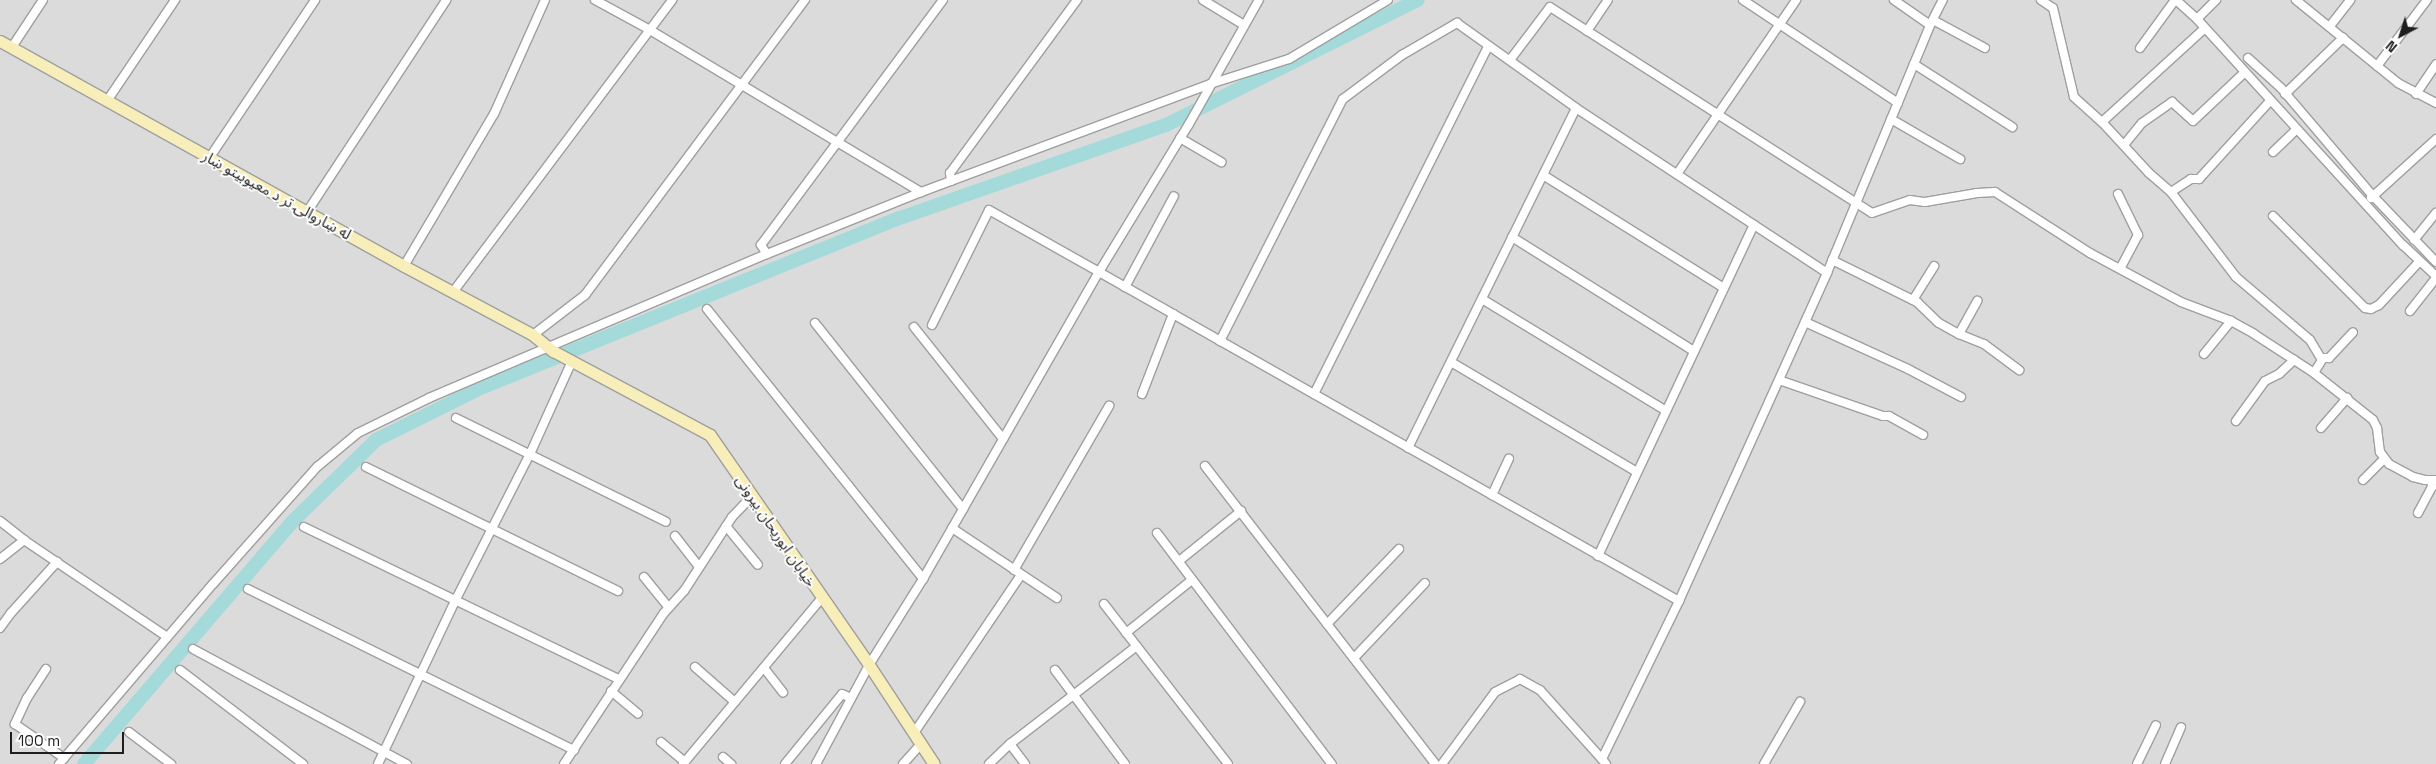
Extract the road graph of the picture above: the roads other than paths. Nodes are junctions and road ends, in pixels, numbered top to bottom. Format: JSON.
{"nodes":[{"id":1,"x":43,"y":0,"type":"edge"},
{"id":2,"x":174,"y":0,"type":"edge"},
{"id":3,"x":315,"y":0,"type":"edge"},
{"id":4,"x":446,"y":0,"type":"edge"},
{"id":5,"x":545,"y":0,"type":"edge"},
{"id":6,"x":595,"y":0,"type":"edge"},
{"id":7,"x":672,"y":0,"type":"edge"},
{"id":8,"x":805,"y":0,"type":"edge"},
{"id":9,"x":943,"y":0,"type":"edge"},
{"id":10,"x":1078,"y":0,"type":"edge"},
{"id":11,"x":1203,"y":0,"type":"edge"},
{"id":12,"x":1259,"y":0,"type":"edge"},
{"id":13,"x":1388,"y":0,"type":"edge"},
{"id":14,"x":1608,"y":0,"type":"edge"},
{"id":15,"x":1743,"y":0,"type":"edge"},
{"id":16,"x":1796,"y":0,"type":"edge"},
{"id":17,"x":1894,"y":0,"type":"edge"},
{"id":18,"x":1943,"y":0,"type":"edge"},
{"id":19,"x":2041,"y":0,"type":"edge"},
{"id":20,"x":2176,"y":0,"type":"edge"},
{"id":21,"x":2216,"y":0,"type":"edge"},
{"id":22,"x":2296,"y":0,"type":"edge"},
{"id":23,"x":2350,"y":0,"type":"edge"},
{"id":24,"x":2427,"y":0,"type":"edge"},
{"id":25,"x":2196,"y":19,"type":"junction"},
{"id":26,"x":1932,"y":23,"type":"junction"},
{"id":27,"x":1780,"y":24,"type":"junction"},
{"id":28,"x":1244,"y":25,"type":"junction"},
{"id":29,"x":2330,"y":26,"type":"junction"},
{"id":30,"x":2204,"y":29,"type":"junction"},
{"id":31,"x":650,"y":30,"type":"junction"},
{"id":32,"x":1587,"y":31,"type":"junction"},
{"id":33,"x":2343,"y":38,"type":"junction"},
{"id":34,"x":0,"y":41,"type":"edge"},
{"id":35,"x":1488,"y":46,"type":"junction"},
{"id":36,"x":12,"y":47,"type":"junction"},
{"id":37,"x":1985,"y":48,"type":"dead end"},
{"id":38,"x":2140,"y":48,"type":"dead end"},
{"id":39,"x":2248,"y":58,"type":"dead end"},
{"id":40,"x":1510,"y":60,"type":"junction"},
{"id":41,"x":1914,"y":64,"type":"junction"},
{"id":42,"x":2436,"y":64,"type":"edge"},
{"id":43,"x":2377,"y":66,"type":"junction"},
{"id":44,"x":2244,"y":73,"type":"junction"},
{"id":45,"x":741,"y":84,"type":"junction"},
{"id":46,"x":1210,"y":84,"type":"junction"},
{"id":47,"x":2285,"y":94,"type":"junction"},
{"id":48,"x":2416,"y":94,"type":"junction"},
{"id":49,"x":107,"y":100,"type":"junction"},
{"id":50,"x":2270,"y":101,"type":"junction"},
{"id":51,"x":1898,"y":103,"type":"junction"},
{"id":52,"x":2436,"y":103,"type":"edge"},
{"id":53,"x":1576,"y":108,"type":"junction"},
{"id":54,"x":1718,"y":113,"type":"junction"},
{"id":55,"x":1891,"y":120,"type":"junction"},
{"id":56,"x":2102,"y":122,"type":"junction"},
{"id":57,"x":2012,"y":126,"type":"dead end"},
{"id":58,"x":2296,"y":130,"type":"junction"},
{"id":59,"x":1180,"y":138,"type":"junction"},
{"id":60,"x":2436,"y":139,"type":"edge"},
{"id":61,"x":837,"y":141,"type":"junction"},
{"id":62,"x":2124,"y":144,"type":"junction"},
{"id":63,"x":2273,"y":152,"type":"dead end"},
{"id":64,"x":210,"y":157,"type":"junction"},
{"id":65,"x":1960,"y":159,"type":"dead end"},
{"id":66,"x":1221,"y":162,"type":"dead end"},
{"id":67,"x":1677,"y":174,"type":"junction"},
{"id":68,"x":1543,"y":175,"type":"junction"},
{"id":69,"x":951,"y":181,"type":"junction"},
{"id":70,"x":922,"y":192,"type":"junction"},
{"id":71,"x":2171,"y":192,"type":"junction"},
{"id":72,"x":2118,"y":194,"type":"dead end"},
{"id":73,"x":1174,"y":196,"type":"dead end"},
{"id":74,"x":2373,"y":196,"type":"junction"},
{"id":75,"x":2365,"y":203,"type":"junction"},
{"id":76,"x":1856,"y":204,"type":"junction"},
{"id":77,"x":308,"y":212,"type":"junction"},
{"id":78,"x":2436,"y":213,"type":"edge"},
{"id":79,"x":2273,"y":216,"type":"dead end"},
{"id":80,"x":1754,"y":225,"type":"junction"},
{"id":81,"x":1512,"y":237,"type":"junction"},
{"id":82,"x":2414,"y":240,"type":"junction"},
{"id":83,"x":767,"y":254,"type":"junction"},
{"id":84,"x":1832,"y":260,"type":"junction"},
{"id":85,"x":2434,"y":260,"type":"edge"},
{"id":86,"x":2422,"y":264,"type":"junction"},
{"id":87,"x":404,"y":266,"type":"junction"},
{"id":88,"x":1934,"y":266,"type":"dead end"},
{"id":89,"x":2120,"y":269,"type":"junction"},
{"id":90,"x":1099,"y":272,"type":"junction"},
{"id":91,"x":1827,"y":273,"type":"junction"},
{"id":92,"x":2436,"y":277,"type":"edge"},
{"id":93,"x":1125,"y":287,"type":"junction"},
{"id":94,"x":1724,"y":288,"type":"junction"},
{"id":95,"x":453,"y":292,"type":"junction"},
{"id":96,"x":1482,"y":298,"type":"junction"},
{"id":97,"x":1913,"y":300,"type":"junction"},
{"id":98,"x":1977,"y":301,"type":"dead end"},
{"id":99,"x":708,"y":309,"type":"dead end"},
{"id":100,"x":2410,"y":311,"type":"dead end"},
{"id":101,"x":1174,"y":314,"type":"junction"},
{"id":102,"x":2231,"y":321,"type":"junction"},
{"id":103,"x":815,"y":322,"type":"dead end"},
{"id":104,"x":1805,"y":322,"type":"junction"},
{"id":105,"x":932,"y":325,"type":"dead end"},
{"id":106,"x":914,"y":327,"type":"dead end"},
{"id":107,"x":2353,"y":332,"type":"dead end"},
{"id":108,"x":1959,"y":334,"type":"junction"},
{"id":109,"x":533,"y":335,"type":"junction"},
{"id":110,"x":1220,"y":341,"type":"junction"},
{"id":111,"x":551,"y":349,"type":"junction"},
{"id":112,"x":1694,"y":351,"type":"junction"},
{"id":113,"x":2204,"y":354,"type":"dead end"},
{"id":114,"x":2321,"y":358,"type":"junction"},
{"id":115,"x":569,"y":360,"type":"junction"},
{"id":116,"x":2294,"y":360,"type":"junction"},
{"id":117,"x":1451,"y":362,"type":"junction"},
{"id":118,"x":2019,"y":370,"type":"dead end"},
{"id":119,"x":2314,"y":373,"type":"junction"},
{"id":120,"x":1779,"y":380,"type":"junction"},
{"id":121,"x":1142,"y":394,"type":"dead end"},
{"id":122,"x":1314,"y":394,"type":"junction"},
{"id":123,"x":1961,"y":397,"type":"dead end"},
{"id":124,"x":2347,"y":398,"type":"junction"},
{"id":125,"x":1109,"y":406,"type":"dead end"},
{"id":126,"x":1666,"y":411,"type":"junction"},
{"id":127,"x":456,"y":418,"type":"dead end"},
{"id":128,"x":2236,"y":421,"type":"dead end"},
{"id":129,"x":2322,"y":428,"type":"dead end"},
{"id":130,"x":1923,"y":435,"type":"dead end"},
{"id":131,"x":1003,"y":439,"type":"junction"},
{"id":132,"x":1408,"y":448,"type":"junction"},
{"id":133,"x":530,"y":454,"type":"junction"},
{"id":134,"x":1510,"y":459,"type":"dead end"},
{"id":135,"x":2384,"y":459,"type":"junction"},
{"id":136,"x":1205,"y":466,"type":"dead end"},
{"id":137,"x":366,"y":467,"type":"dead end"},
{"id":138,"x":1637,"y":472,"type":"junction"},
{"id":139,"x":2363,"y":480,"type":"dead end"},
{"id":140,"x":2433,"y":480,"type":"edge"},
{"id":141,"x":752,"y":496,"type":"junction"},
{"id":142,"x":1492,"y":496,"type":"junction"},
{"id":143,"x":963,"y":509,"type":"junction"},
{"id":144,"x":1241,"y":511,"type":"junction"},
{"id":145,"x":2418,"y":513,"type":"dead end"},
{"id":146,"x":0,"y":521,"type":"edge"},
{"id":147,"x":666,"y":522,"type":"dead end"},
{"id":148,"x":726,"y":526,"type":"junction"},
{"id":149,"x":304,"y":527,"type":"dead end"},
{"id":150,"x":494,"y":528,"type":"junction"},
{"id":151,"x":952,"y":528,"type":"junction"},
{"id":152,"x":1157,"y":533,"type":"dead end"},
{"id":153,"x":675,"y":536,"type":"dead end"},
{"id":154,"x":24,"y":540,"type":"junction"},
{"id":155,"x":1399,"y":549,"type":"dead end"},
{"id":156,"x":1598,"y":556,"type":"junction"},
{"id":157,"x":0,"y":559,"type":"edge"},
{"id":158,"x":1179,"y":561,"type":"junction"},
{"id":159,"x":57,"y":562,"type":"junction"},
{"id":160,"x":758,"y":565,"type":"dead end"},
{"id":161,"x":699,"y":567,"type":"junction"},
{"id":162,"x":1017,"y":572,"type":"junction"},
{"id":163,"x":644,"y":577,"type":"dead end"},
{"id":164,"x":924,"y":579,"type":"junction"},
{"id":165,"x":1192,"y":580,"type":"junction"},
{"id":166,"x":1425,"y":583,"type":"dead end"},
{"id":167,"x":248,"y":589,"type":"dead end"},
{"id":168,"x":618,"y":591,"type":"dead end"},
{"id":169,"x":822,"y":598,"type":"junction"},
{"id":170,"x":1057,"y":598,"type":"dead end"},
{"id":171,"x":455,"y":601,"type":"junction"},
{"id":172,"x":1679,"y":601,"type":"junction"},
{"id":173,"x":1104,"y":604,"type":"dead end"},
{"id":174,"x":668,"y":607,"type":"junction"},
{"id":175,"x":1327,"y":624,"type":"junction"},
{"id":176,"x":0,"y":628,"type":"edge"},
{"id":177,"x":1126,"y":633,"type":"junction"},
{"id":178,"x":167,"y":637,"type":"junction"},
{"id":179,"x":1137,"y":646,"type":"junction"},
{"id":180,"x":194,"y":649,"type":"dead end"},
{"id":181,"x":1354,"y":658,"type":"junction"},
{"id":182,"x":870,"y":665,"type":"junction"},
{"id":183,"x":695,"y":667,"type":"dead end"},
{"id":184,"x":764,"y":668,"type":"junction"},
{"id":185,"x":46,"y":669,"type":"dead end"},
{"id":186,"x":180,"y":670,"type":"dead end"},
{"id":187,"x":1055,"y":670,"type":"dead end"},
{"id":188,"x":422,"y":675,"type":"junction"},
{"id":189,"x":619,"y":679,"type":"junction"},
{"id":190,"x":611,"y":691,"type":"junction"},
{"id":191,"x":782,"y":692,"type":"dead end"},
{"id":192,"x":1073,"y":695,"type":"junction"},
{"id":193,"x":851,"y":698,"type":"junction"},
{"id":194,"x":735,"y":702,"type":"junction"},
{"id":195,"x":1800,"y":702,"type":"dead end"},
{"id":196,"x":638,"y":714,"type":"dead end"},
{"id":197,"x":2156,"y":725,"type":"dead end"},
{"id":198,"x":2181,"y":727,"type":"dead end"},
{"id":199,"x":129,"y":732,"type":"dead end"},
{"id":200,"x":914,"y":733,"type":"junction"},
{"id":201,"x":661,"y":742,"type":"dead end"},
{"id":202,"x":921,"y":744,"type":"junction"},
{"id":203,"x":1010,"y":744,"type":"junction"},
{"id":204,"x":574,"y":750,"type":"junction"},
{"id":205,"x":384,"y":752,"type":"junction"},
{"id":206,"x":723,"y":757,"type":"dead end"},
{"id":207,"x":62,"y":761,"type":"edge"},
{"id":208,"x":1604,"y":761,"type":"edge"},
{"id":209,"x":684,"y":763,"type":"edge"},
{"id":210,"x":171,"y":764,"type":"edge"},
{"id":211,"x":303,"y":764,"type":"edge"},
{"id":212,"x":378,"y":764,"type":"edge"},
{"id":213,"x":407,"y":764,"type":"edge"},
{"id":214,"x":564,"y":764,"type":"edge"},
{"id":215,"x":731,"y":764,"type":"edge"},
{"id":216,"x":785,"y":764,"type":"edge"},
{"id":217,"x":816,"y":764,"type":"edge"},
{"id":218,"x":903,"y":764,"type":"edge"},
{"id":219,"x":934,"y":764,"type":"edge"},
{"id":220,"x":989,"y":764,"type":"edge"},
{"id":221,"x":1025,"y":764,"type":"edge"},
{"id":222,"x":1125,"y":764,"type":"edge"},
{"id":223,"x":1228,"y":764,"type":"edge"},
{"id":224,"x":1332,"y":764,"type":"edge"},
{"id":225,"x":1435,"y":764,"type":"edge"},
{"id":226,"x":1442,"y":764,"type":"edge"},
{"id":227,"x":1764,"y":764,"type":"edge"},
{"id":228,"x":2137,"y":764,"type":"edge"},
{"id":229,"x":2165,"y":764,"type":"edge"}],
"edges":[{"from":1,"to":36,"type":"street"},
{"from":2,"to":49,"type":"street"},
{"from":3,"to":64,"type":"street"},
{"from":4,"to":77,"type":"street"},
{"from":5,"to":87,"type":"street"},
{"from":6,"to":31,"type":"street"},
{"from":7,"to":31,"type":"street"},
{"from":8,"to":45,"type":"street"},
{"from":9,"to":61,"type":"street"},
{"from":10,"to":69,"type":"street"},
{"from":11,"to":28,"type":"street"},
{"from":12,"to":28,"type":"street"},
{"from":13,"to":46,"type":"street"},
{"from":14,"to":32,"type":"street"},
{"from":15,"to":27,"type":"street"},
{"from":16,"to":27,"type":"street"},
{"from":17,"to":26,"type":"street"},
{"from":18,"to":26,"type":"street"},
{"from":19,"to":56,"type":"street"},
{"from":20,"to":25,"type":"street"},
{"from":20,"to":38,"type":"street"},
{"from":21,"to":25,"type":"street"},
{"from":22,"to":29,"type":"street"},
{"from":23,"to":29,"type":"street"},
{"from":24,"to":43,"type":"street"},
{"from":25,"to":30,"type":"street"},
{"from":26,"to":37,"type":"street"},
{"from":26,"to":41,"type":"street"},
{"from":27,"to":51,"type":"street"},
{"from":27,"to":54,"type":"street"},
{"from":28,"to":46,"type":"street"},
{"from":29,"to":33,"type":"street"},
{"from":30,"to":44,"type":"street"},
{"from":30,"to":56,"type":"street"},
{"from":31,"to":45,"type":"street"},
{"from":31,"to":95,"type":"street"},
{"from":32,"to":40,"type":"street"},
{"from":32,"to":54,"type":"street"},
{"from":33,"to":43,"type":"street"},
{"from":33,"to":47,"type":"street"},
{"from":34,"to":36,"type":"street","name":"له ښاروالۍ تر د معیوبیتو ښار"},
{"from":35,"to":40,"type":"street"},
{"from":35,"to":110,"type":"street"},
{"from":35,"to":122,"type":"street"},
{"from":36,"to":49,"type":"street","name":"له ښاروالۍ تر د معیوبیتو ښار"},
{"from":39,"to":47,"type":"street"},
{"from":40,"to":53,"type":"street"},
{"from":41,"to":51,"type":"street"},
{"from":41,"to":57,"type":"street"},
{"from":42,"to":48,"type":"street"},
{"from":43,"to":48,"type":"street"},
{"from":44,"to":50,"type":"street"},
{"from":44,"to":62,"type":"street"},
{"from":45,"to":61,"type":"street"},
{"from":45,"to":109,"type":"street"},
{"from":46,"to":59,"type":"street"},
{"from":46,"to":69,"type":"street"},
{"from":47,"to":74,"type":"street"},
{"from":48,"to":52,"type":"street"},
{"from":49,"to":64,"type":"street","name":"له ښاروالۍ تر د معیوبیتو ښار"},
{"from":50,"to":58,"type":"street"},
{"from":50,"to":71,"type":"street"},
{"from":51,"to":55,"type":"street"},
{"from":53,"to":67,"type":"street"},
{"from":53,"to":68,"type":"street"},
{"from":54,"to":67,"type":"street"},
{"from":54,"to":76,"type":"street"},
{"from":55,"to":65,"type":"street"},
{"from":55,"to":76,"type":"street"},
{"from":56,"to":62,"type":"street"},
{"from":58,"to":63,"type":"street"},
{"from":58,"to":75,"type":"street"},
{"from":59,"to":66,"type":"street"},
{"from":59,"to":90,"type":"street"},
{"from":60,"to":74,"type":"street"},
{"from":61,"to":70,"type":"street"},
{"from":61,"to":83,"type":"street"},
{"from":62,"to":71,"type":"street"},
{"from":64,"to":77,"type":"street","name":"له ښاروالۍ تر د معیوبیتو ښار"},
{"from":67,"to":80,"type":"street"},
{"from":68,"to":81,"type":"street"},
{"from":68,"to":94,"type":"street"},
{"from":69,"to":70,"type":"street"},
{"from":70,"to":83,"type":"street"},
{"from":71,"to":114,"type":"street"},
{"from":72,"to":89,"type":"street"},
{"from":73,"to":93,"type":"street"},
{"from":74,"to":75,"type":"street"},
{"from":74,"to":82,"type":"street"},
{"from":75,"to":86,"type":"street"},
{"from":76,"to":84,"type":"street"},
{"from":76,"to":89,"type":"street"},
{"from":77,"to":87,"type":"street","name":"له ښاروالۍ تر د معیوبیتو ښار"},
{"from":78,"to":82,"type":"street"},
{"from":79,"to":86,"type":"street"},
{"from":80,"to":91,"type":"street"},
{"from":80,"to":94,"type":"street"},
{"from":81,"to":96,"type":"street"},
{"from":81,"to":112,"type":"street"},
{"from":82,"to":85,"type":"street"},
{"from":83,"to":111,"type":"street"},
{"from":84,"to":91,"type":"street"},
{"from":84,"to":97,"type":"street"},
{"from":85,"to":86,"type":"street"},
{"from":86,"to":92,"type":"street"},
{"from":87,"to":95,"type":"street","name":"له ښاروالۍ تر د معیوبیتو ښار"},
{"from":88,"to":97,"type":"street"},
{"from":89,"to":102,"type":"street"},
{"from":90,"to":93,"type":"street"},
{"from":90,"to":105,"type":"street"},
{"from":90,"to":131,"type":"street"},
{"from":91,"to":104,"type":"street"},
{"from":92,"to":100,"type":"street"},
{"from":93,"to":101,"type":"street"},
{"from":94,"to":112,"type":"street"},
{"from":95,"to":109,"type":"street","name":"له ښاروالۍ تر د معیوبیتو ښار"},
{"from":96,"to":117,"type":"street"},
{"from":96,"to":126,"type":"street"},
{"from":97,"to":108,"type":"street"},
{"from":98,"to":108,"type":"street"},
{"from":99,"to":164,"type":"street"},
{"from":101,"to":110,"type":"street"},
{"from":101,"to":121,"type":"street"},
{"from":102,"to":113,"type":"street"},
{"from":102,"to":116,"type":"street"},
{"from":103,"to":143,"type":"street"},
{"from":104,"to":120,"type":"street"},
{"from":104,"to":123,"type":"street"},
{"from":106,"to":131,"type":"street"},
{"from":107,"to":114,"type":"street"},
{"from":108,"to":118,"type":"street"},
{"from":109,"to":111,"type":"street","name":"له ښاروالۍ تر د معیوبیتو ښار"},
{"from":110,"to":122,"type":"street"},
{"from":111,"to":115,"type":"street","name":"خیابان ابوریحان بیرونی"},
{"from":111,"to":178,"type":"street"},
{"from":112,"to":126,"type":"street"},
{"from":114,"to":119,"type":"street"},
{"from":115,"to":133,"type":"street"},
{"from":115,"to":141,"type":"street","name":"خیابان ابوریحان بیرونی"},
{"from":116,"to":119,"type":"street"},
{"from":116,"to":128,"type":"street"},
{"from":117,"to":132,"type":"street"},
{"from":117,"to":138,"type":"street"},
{"from":119,"to":124,"type":"street"},
{"from":120,"to":130,"type":"street"},
{"from":120,"to":172,"type":"street"},
{"from":122,"to":132,"type":"street"},
{"from":124,"to":129,"type":"street"},
{"from":124,"to":135,"type":"street"},
{"from":125,"to":162,"type":"street"},
{"from":126,"to":138,"type":"street"},
{"from":127,"to":133,"type":"street"},
{"from":131,"to":143,"type":"street"},
{"from":132,"to":142,"type":"street"},
{"from":133,"to":147,"type":"street"},
{"from":133,"to":150,"type":"street"},
{"from":134,"to":142,"type":"street"},
{"from":135,"to":139,"type":"street"},
{"from":135,"to":140,"type":"street"},
{"from":136,"to":144,"type":"street"},
{"from":137,"to":150,"type":"street"},
{"from":138,"to":156,"type":"street"},
{"from":140,"to":145,"type":"street"},
{"from":141,"to":148,"type":"street"},
{"from":141,"to":169,"type":"street","name":"خیابان ابوریحان بیرونی"},
{"from":142,"to":156,"type":"street"},
{"from":143,"to":151,"type":"street"},
{"from":144,"to":158,"type":"street"},
{"from":144,"to":175,"type":"street"},
{"from":146,"to":154,"type":"street"},
{"from":148,"to":160,"type":"street"},
{"from":148,"to":161,"type":"street"},
{"from":149,"to":171,"type":"street"},
{"from":150,"to":168,"type":"street"},
{"from":150,"to":171,"type":"street"},
{"from":151,"to":162,"type":"street"},
{"from":151,"to":164,"type":"street"},
{"from":152,"to":158,"type":"street"},
{"from":153,"to":161,"type":"street"},
{"from":154,"to":157,"type":"street"},
{"from":154,"to":159,"type":"street"},
{"from":155,"to":175,"type":"street"},
{"from":156,"to":172,"type":"street"},
{"from":158,"to":165,"type":"street"},
{"from":159,"to":176,"type":"street"},
{"from":159,"to":178,"type":"street"},
{"from":161,"to":174,"type":"street"},
{"from":162,"to":170,"type":"street"},
{"from":162,"to":200,"type":"street"},
{"from":163,"to":174,"type":"street"},
{"from":164,"to":182,"type":"street"},
{"from":165,"to":177,"type":"street"},
{"from":165,"to":224,"type":"street"},
{"from":166,"to":181,"type":"street"},
{"from":167,"to":188,"type":"street"},
{"from":169,"to":182,"type":"street","name":"خیابان ابوریحان بیرونی"},
{"from":169,"to":184,"type":"street"},
{"from":171,"to":188,"type":"street"},
{"from":171,"to":189,"type":"street"},
{"from":172,"to":208,"type":"street"},
{"from":173,"to":177,"type":"street"},
{"from":174,"to":189,"type":"street"},
{"from":175,"to":181,"type":"street"},
{"from":177,"to":179,"type":"street"},
{"from":178,"to":207,"type":"street"},
{"from":179,"to":192,"type":"street"},
{"from":179,"to":223,"type":"street"},
{"from":180,"to":205,"type":"street"},
{"from":181,"to":225,"type":"street"},
{"from":182,"to":193,"type":"street"},
{"from":182,"to":200,"type":"street","name":"خیابان ابوریحان بیرونی"},
{"from":183,"to":194,"type":"street"},
{"from":184,"to":191,"type":"street"},
{"from":184,"to":194,"type":"street"},
{"from":185,"to":207,"type":"street"},
{"from":186,"to":211,"type":"street"},
{"from":187,"to":192,"type":"street"},
{"from":188,"to":204,"type":"street"},
{"from":188,"to":205,"type":"street"},
{"from":189,"to":190,"type":"street"},
{"from":190,"to":196,"type":"street"},
{"from":190,"to":204,"type":"street"},
{"from":192,"to":203,"type":"street"},
{"from":192,"to":222,"type":"street"},
{"from":193,"to":216,"type":"street"},
{"from":193,"to":217,"type":"street"},
{"from":194,"to":209,"type":"street"},
{"from":195,"to":227,"type":"street"},
{"from":197,"to":228,"type":"street"},
{"from":198,"to":229,"type":"street"},
{"from":199,"to":210,"type":"street"},
{"from":200,"to":202,"type":"street","name":"خیابان ابوریحان بیرونی"},
{"from":201,"to":209,"type":"street"},
{"from":202,"to":218,"type":"street"},
{"from":202,"to":219,"type":"street","name":"خیابان ابوریحان بیرونی"},
{"from":203,"to":220,"type":"street"},
{"from":203,"to":221,"type":"street"},
{"from":204,"to":214,"type":"street"},
{"from":205,"to":212,"type":"street"},
{"from":205,"to":213,"type":"street"},
{"from":206,"to":215,"type":"street"},
{"from":208,"to":226,"type":"street"}]}
